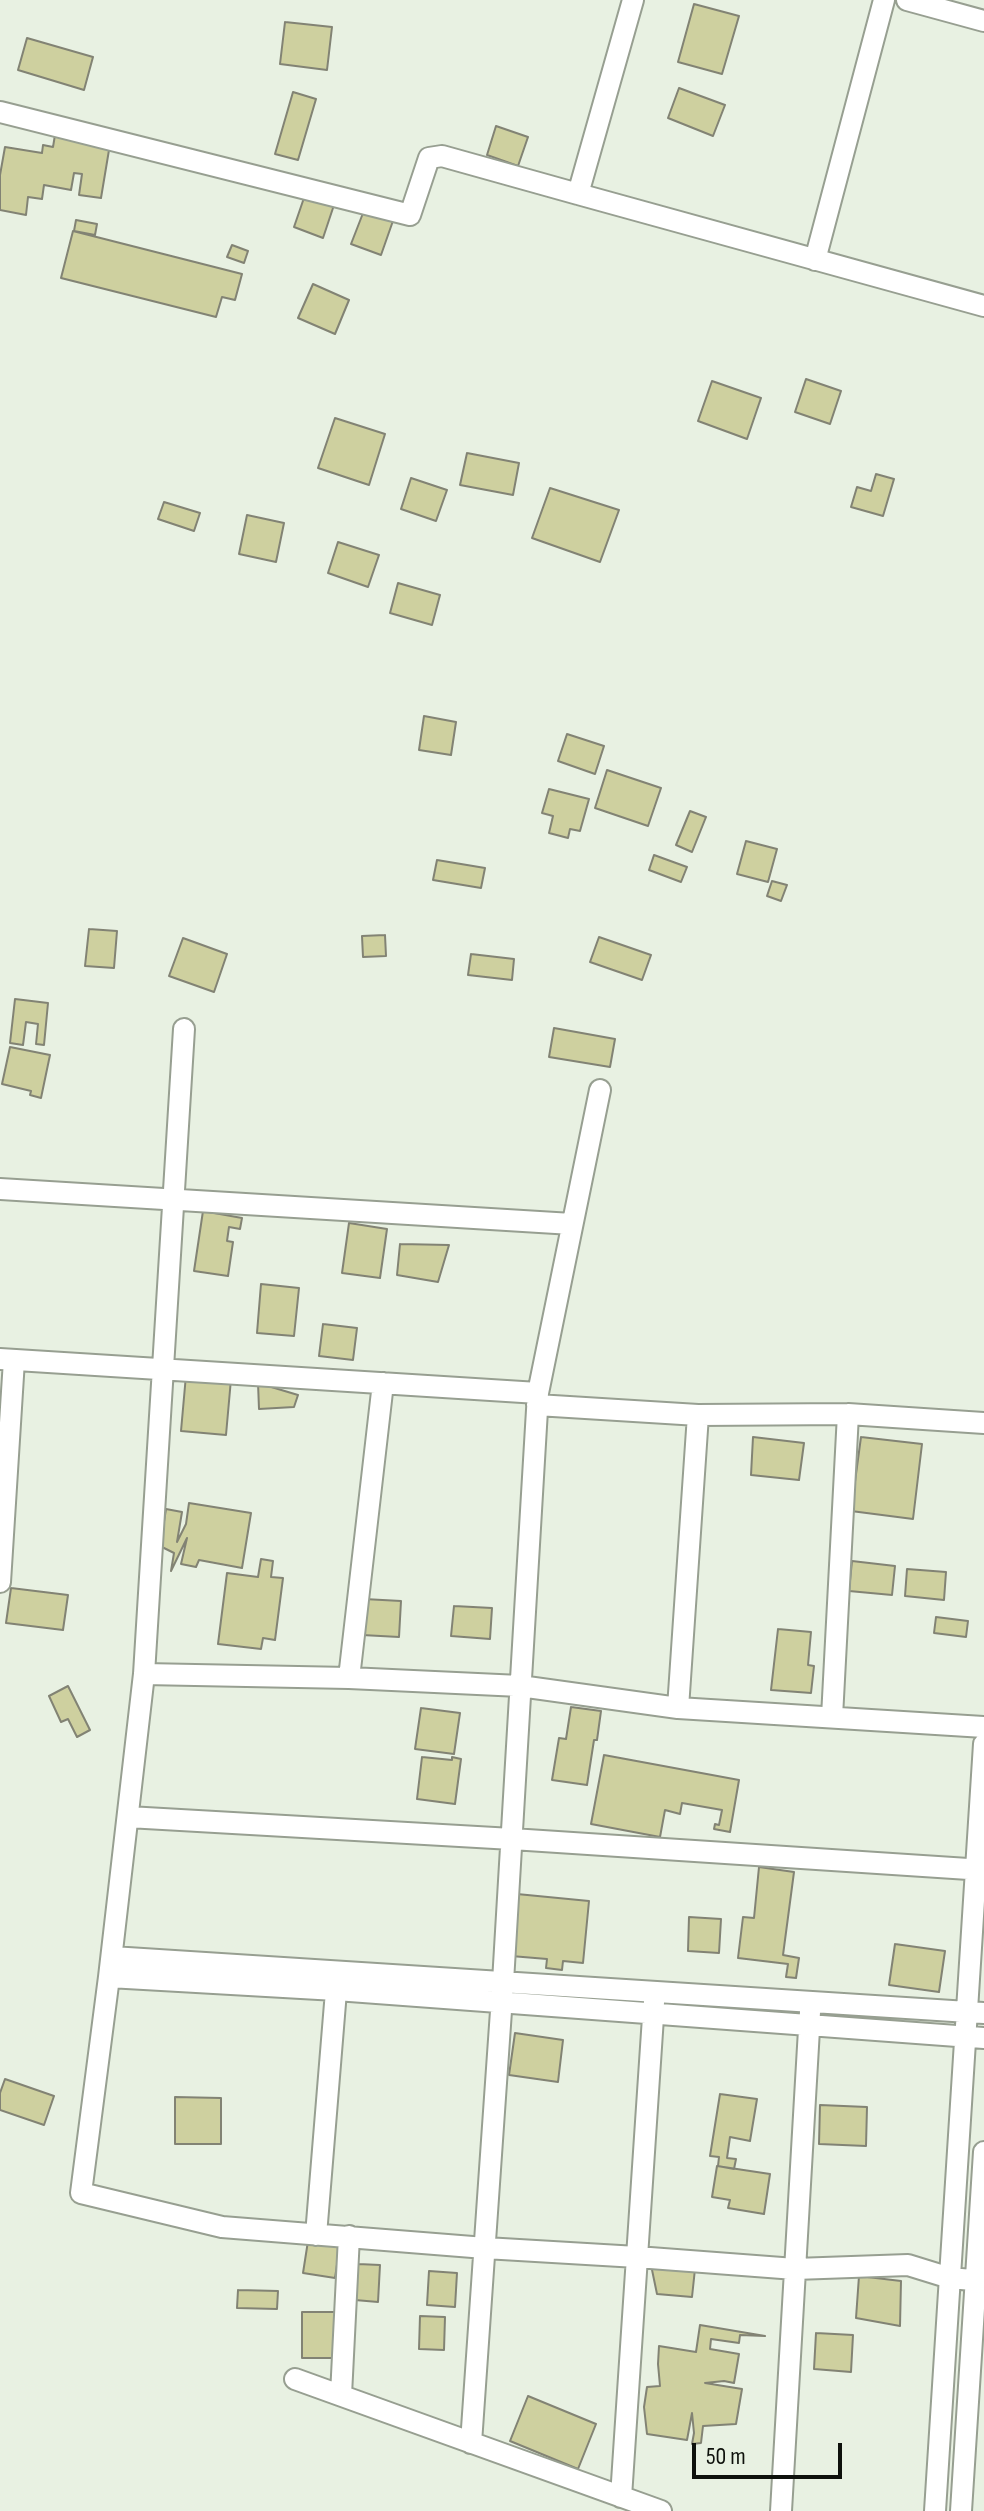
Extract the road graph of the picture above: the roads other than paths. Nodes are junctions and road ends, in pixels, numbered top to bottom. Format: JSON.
{"nodes":[{"id":1,"x":633,"y":0,"type":"edge"},
{"id":2,"x":884,"y":0,"type":"edge"},
{"id":3,"x":907,"y":0,"type":"edge"},
{"id":4,"x":984,"y":21,"type":"edge"},
{"id":5,"x":0,"y":112,"type":"edge"},
{"id":6,"x":578,"y":194,"type":"junction"},
{"id":7,"x":815,"y":260,"type":"junction"},
{"id":8,"x":984,"y":306,"type":"edge"},
{"id":9,"x":184,"y":1029,"type":"dead end"},
{"id":10,"x":600,"y":1090,"type":"dead end"},
{"id":11,"x":0,"y":1189,"type":"edge"},
{"id":12,"x":173,"y":1198,"type":"junction"},
{"id":13,"x":572,"y":1224,"type":"junction"},
{"id":14,"x":7,"y":1360,"type":"edge"},
{"id":15,"x":163,"y":1369,"type":"junction"},
{"id":16,"x":383,"y":1383,"type":"junction"},
{"id":17,"x":537,"y":1399,"type":"junction"},
{"id":18,"x":848,"y":1414,"type":"junction"},
{"id":19,"x":698,"y":1415,"type":"junction"},
{"id":20,"x":984,"y":1423,"type":"edge"},
{"id":21,"x":0,"y":1582,"type":"edge"},
{"id":22,"x":144,"y":1674,"type":"junction"},
{"id":23,"x":349,"y":1678,"type":"junction"},
{"id":24,"x":520,"y":1686,"type":"junction"},
{"id":25,"x":678,"y":1708,"type":"junction"},
{"id":26,"x":832,"y":1717,"type":"junction"},
{"id":27,"x":984,"y":1727,"type":"edge"},
{"id":28,"x":984,"y":1744,"type":"edge"},
{"id":29,"x":128,"y":1817,"type":"junction"},
{"id":30,"x":512,"y":1839,"type":"junction"},
{"id":31,"x":980,"y":1870,"type":"edge"},
{"id":32,"x":110,"y":1967,"type":"junction"},
{"id":33,"x":337,"y":1981,"type":"junction"},
{"id":34,"x":503,"y":1982,"type":"junction"},
{"id":35,"x":654,"y":1992,"type":"junction"},
{"id":36,"x":810,"y":2002,"type":"junction"},
{"id":37,"x":501,"y":2003,"type":"junction"},
{"id":38,"x":976,"y":2012,"type":"edge"},
{"id":39,"x":654,"y":2014,"type":"junction"},
{"id":40,"x":809,"y":2025,"type":"junction"},
{"id":41,"x":975,"y":2037,"type":"edge"},
{"id":42,"x":984,"y":2152,"type":"edge"},
{"id":43,"x":316,"y":2235,"type":"junction"},
{"id":44,"x":349,"y":2236,"type":"junction"},
{"id":45,"x":485,"y":2248,"type":"junction"},
{"id":46,"x":637,"y":2257,"type":"junction"},
{"id":47,"x":795,"y":2269,"type":"junction"},
{"id":48,"x":950,"y":2278,"type":"junction"},
{"id":49,"x":980,"y":2280,"type":"edge"},
{"id":50,"x":295,"y":2379,"type":"dead end"},
{"id":51,"x":341,"y":2395,"type":"junction"},
{"id":52,"x":471,"y":2443,"type":"junction"},
{"id":53,"x":621,"y":2497,"type":"junction"},
{"id":54,"x":661,"y":2511,"type":"edge"},
{"id":55,"x":781,"y":2511,"type":"edge"},
{"id":56,"x":935,"y":2511,"type":"edge"},
{"id":57,"x":961,"y":2511,"type":"edge"}],
"edges":[{"from":1,"to":6,"type":"street"},
{"from":2,"to":7,"type":"street"},
{"from":3,"to":4,"type":"street"},
{"from":5,"to":6,"type":"street"},
{"from":6,"to":7,"type":"street"},
{"from":7,"to":8,"type":"street"},
{"from":9,"to":12,"type":"street"},
{"from":10,"to":13,"type":"street"},
{"from":11,"to":12,"type":"street"},
{"from":12,"to":13,"type":"street"},
{"from":12,"to":15,"type":"street"},
{"from":13,"to":17,"type":"street"},
{"from":14,"to":15,"type":"street"},
{"from":14,"to":21,"type":"street"},
{"from":15,"to":16,"type":"street"},
{"from":15,"to":22,"type":"street"},
{"from":16,"to":17,"type":"street"},
{"from":16,"to":23,"type":"street"},
{"from":17,"to":19,"type":"street"},
{"from":17,"to":24,"type":"street"},
{"from":18,"to":19,"type":"street"},
{"from":18,"to":20,"type":"street"},
{"from":18,"to":26,"type":"street"},
{"from":19,"to":25,"type":"street"},
{"from":22,"to":23,"type":"street"},
{"from":22,"to":29,"type":"street"},
{"from":23,"to":24,"type":"street"},
{"from":24,"to":25,"type":"street"},
{"from":24,"to":30,"type":"street"},
{"from":25,"to":26,"type":"street"},
{"from":26,"to":27,"type":"street"},
{"from":28,"to":31,"type":"street"},
{"from":29,"to":30,"type":"street"},
{"from":29,"to":32,"type":"street"},
{"from":30,"to":31,"type":"street"},
{"from":30,"to":34,"type":"street"},
{"from":31,"to":38,"type":"street"},
{"from":32,"to":33,"type":"street"},
{"from":32,"to":43,"type":"street"},
{"from":33,"to":34,"type":"street"},
{"from":33,"to":37,"type":"street"},
{"from":33,"to":43,"type":"street"},
{"from":34,"to":35,"type":"street"},
{"from":34,"to":37,"type":"street"},
{"from":35,"to":36,"type":"street"},
{"from":35,"to":39,"type":"street"},
{"from":36,"to":38,"type":"street"},
{"from":36,"to":40,"type":"street"},
{"from":37,"to":39,"type":"street"},
{"from":37,"to":45,"type":"street"},
{"from":38,"to":41,"type":"street"},
{"from":39,"to":40,"type":"street"},
{"from":39,"to":46,"type":"street"},
{"from":40,"to":41,"type":"street"},
{"from":40,"to":47,"type":"street"},
{"from":41,"to":48,"type":"street"},
{"from":42,"to":49,"type":"street"},
{"from":43,"to":44,"type":"street"},
{"from":44,"to":45,"type":"street"},
{"from":44,"to":51,"type":"street"},
{"from":45,"to":46,"type":"street"},
{"from":45,"to":52,"type":"street"},
{"from":46,"to":47,"type":"street"},
{"from":46,"to":53,"type":"street"},
{"from":47,"to":48,"type":"street"},
{"from":47,"to":55,"type":"street"},
{"from":48,"to":49,"type":"street"},
{"from":48,"to":56,"type":"street"},
{"from":49,"to":57,"type":"street"},
{"from":50,"to":51,"type":"street"},
{"from":51,"to":52,"type":"street"},
{"from":52,"to":53,"type":"street"},
{"from":53,"to":54,"type":"street"}]}
